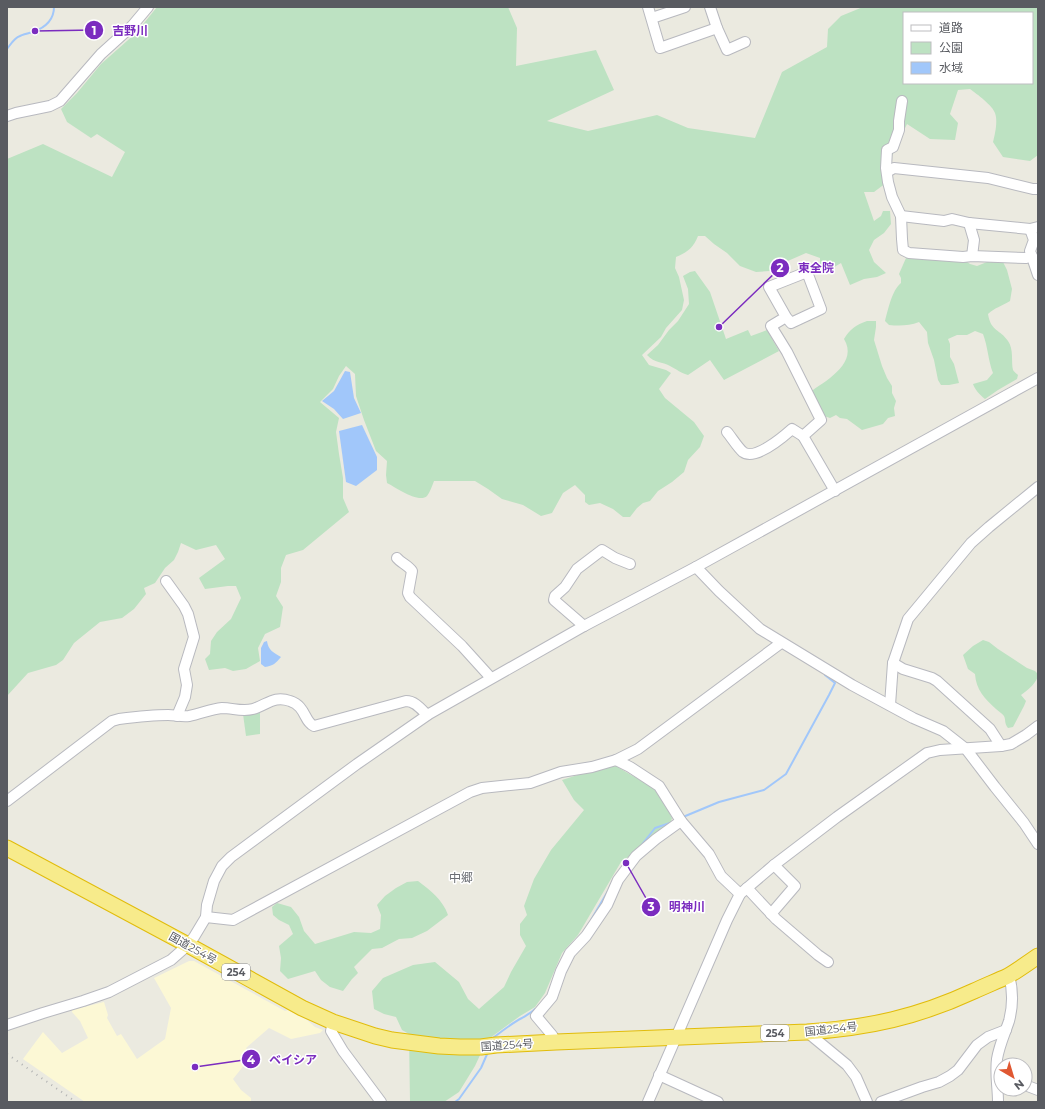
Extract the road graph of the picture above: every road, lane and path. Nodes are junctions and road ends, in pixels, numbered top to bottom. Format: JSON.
{"nodes":[{"id":1,"x":148,"y":7,"type":"edge"},
{"id":2,"x":648,"y":7,"type":"edge"},
{"id":3,"x":685,"y":7,"type":"edge"},
{"id":4,"x":710,"y":7,"type":"edge"},
{"id":5,"x":652,"y":18,"type":"junction"},
{"id":6,"x":717,"y":28,"type":"junction"},
{"id":7,"x":745,"y":42,"type":"dead end"},
{"id":8,"x":902,"y":101,"type":"dead end"},
{"id":9,"x":7,"y":116,"type":"edge"},
{"id":10,"x":887,"y":172,"type":"junction"},
{"id":11,"x":1038,"y":189,"type":"edge"},
{"id":12,"x":901,"y":216,"type":"junction"},
{"id":13,"x":969,"y":223,"type":"junction"},
{"id":14,"x":1034,"y":228,"type":"edge"},
{"id":15,"x":972,"y":256,"type":"junction"},
{"id":16,"x":1032,"y":256,"type":"junction"},
{"id":17,"x":1038,"y":275,"type":"edge"},
{"id":18,"x":786,"y":316,"type":"junction"},
{"id":19,"x":1038,"y":378,"type":"edge"},
{"id":20,"x":727,"y":432,"type":"dead end"},
{"id":21,"x":803,"y":436,"type":"junction"},
{"id":22,"x":1038,"y":487,"type":"edge"},
{"id":23,"x":834,"y":491,"type":"junction"},
{"id":24,"x":397,"y":558,"type":"dead end"},
{"id":25,"x":630,"y":564,"type":"dead end"},
{"id":26,"x":696,"y":567,"type":"junction"},
{"id":27,"x":166,"y":581,"type":"dead end"},
{"id":28,"x":584,"y":626,"type":"junction"},
{"id":29,"x":781,"y":643,"type":"junction"},
{"id":30,"x":893,"y":664,"type":"junction"},
{"id":31,"x":492,"y":678,"type":"junction"},
{"id":32,"x":890,"y":705,"type":"junction"},
{"id":33,"x":427,"y":715,"type":"junction"},
{"id":34,"x":177,"y":716,"type":"junction"},
{"id":35,"x":1038,"y":726,"type":"edge"},
{"id":36,"x":1001,"y":746,"type":"junction"},
{"id":37,"x":966,"y":749,"type":"junction"},
{"id":38,"x":616,"y":760,"type":"junction"},
{"id":39,"x":8,"y":799,"type":"edge"},
{"id":40,"x":679,"y":818,"type":"junction"},
{"id":41,"x":1038,"y":844,"type":"edge"},
{"id":42,"x":7,"y":848,"type":"edge"},
{"id":43,"x":774,"y":865,"type":"junction"},
{"id":44,"x":744,"y":891,"type":"junction"},
{"id":45,"x":771,"y":914,"type":"junction"},
{"id":46,"x":206,"y":917,"type":"junction"},
{"id":47,"x":188,"y":945,"type":"junction"},
{"id":48,"x":1038,"y":956,"type":"edge"},
{"id":49,"x":828,"y":962,"type":"dead end"},
{"id":50,"x":1009,"y":975,"type":"junction"},
{"id":51,"x":333,"y":1022,"type":"junction"},
{"id":52,"x":7,"y":1026,"type":"edge"},
{"id":53,"x":1006,"y":1030,"type":"junction"},
{"id":54,"x":807,"y":1032,"type":"junction"},
{"id":55,"x":676,"y":1037,"type":"junction"},
{"id":56,"x":556,"y":1042,"type":"junction"},
{"id":57,"x":998,"y":1057,"type":"edge"},
{"id":58,"x":659,"y":1075,"type":"junction"},
{"id":59,"x":381,"y":1102,"type":"edge"},
{"id":60,"x":648,"y":1102,"type":"edge"},
{"id":61,"x":718,"y":1102,"type":"edge"},
{"id":62,"x":867,"y":1102,"type":"edge"},
{"id":63,"x":881,"y":1102,"type":"edge"}],
"edges":[{"from":1,"to":9,"type":"street"},
{"from":2,"to":5,"type":"street"},
{"from":3,"to":5,"type":"street"},
{"from":4,"to":6,"type":"street"},
{"from":5,"to":6,"type":"street"},
{"from":6,"to":7,"type":"street"},
{"from":8,"to":10,"type":"street"},
{"from":10,"to":11,"type":"street"},
{"from":10,"to":12,"type":"street"},
{"from":12,"to":13,"type":"street"},
{"from":12,"to":15,"type":"street"},
{"from":13,"to":14,"type":"street"},
{"from":13,"to":15,"type":"street"},
{"from":14,"to":16,"type":"street"},
{"from":15,"to":16,"type":"street"},
{"from":16,"to":17,"type":"street"},
{"from":18,"to":18,"type":"street"},
{"from":18,"to":21,"type":"street"},
{"from":19,"to":23,"type":"street"},
{"from":20,"to":21,"type":"street"},
{"from":21,"to":23,"type":"street"},
{"from":22,"to":30,"type":"street"},
{"from":23,"to":26,"type":"street"},
{"from":24,"to":31,"type":"street"},
{"from":25,"to":28,"type":"street"},
{"from":26,"to":28,"type":"street"},
{"from":26,"to":29,"type":"street"},
{"from":27,"to":34,"type":"street"},
{"from":28,"to":31,"type":"street"},
{"from":29,"to":32,"type":"street"},
{"from":29,"to":38,"type":"street"},
{"from":30,"to":32,"type":"street"},
{"from":30,"to":36,"type":"street"},
{"from":31,"to":33,"type":"street"},
{"from":32,"to":37,"type":"street"},
{"from":33,"to":34,"type":"street"},
{"from":33,"to":46,"type":"street"},
{"from":34,"to":39,"type":"street"},
{"from":35,"to":36,"type":"street"},
{"from":36,"to":37,"type":"street"},
{"from":37,"to":41,"type":"street"},
{"from":37,"to":43,"type":"street"},
{"from":38,"to":40,"type":"street"},
{"from":38,"to":46,"type":"street"},
{"from":40,"to":44,"type":"street"},
{"from":40,"to":56,"type":"street"},
{"from":42,"to":47,"type":"highway","name":"国道254号","number":"254"},
{"from":43,"to":44,"type":"street"},
{"from":43,"to":45,"type":"street"},
{"from":44,"to":45,"type":"street"},
{"from":44,"to":55,"type":"street"},
{"from":45,"to":49,"type":"street"},
{"from":46,"to":47,"type":"street"},
{"from":47,"to":51,"type":"highway","name":"国道254号","number":"254"},
{"from":47,"to":52,"type":"street"},
{"from":48,"to":50,"type":"highway","name":"国道254号","number":"254"},
{"from":50,"to":53,"type":"street"},
{"from":50,"to":54,"type":"highway","name":"国道254号","number":"254"},
{"from":51,"to":56,"type":"highway","name":"国道254号","number":"254"},
{"from":51,"to":59,"type":"street"},
{"from":53,"to":57,"type":"street"},
{"from":53,"to":63,"type":"street"},
{"from":54,"to":55,"type":"highway","name":"国道254号","number":"254"},
{"from":54,"to":62,"type":"street"},
{"from":55,"to":56,"type":"highway","name":"国道254号","number":"254"},
{"from":55,"to":58,"type":"street"},
{"from":58,"to":60,"type":"street"},
{"from":58,"to":61,"type":"street"}]}
